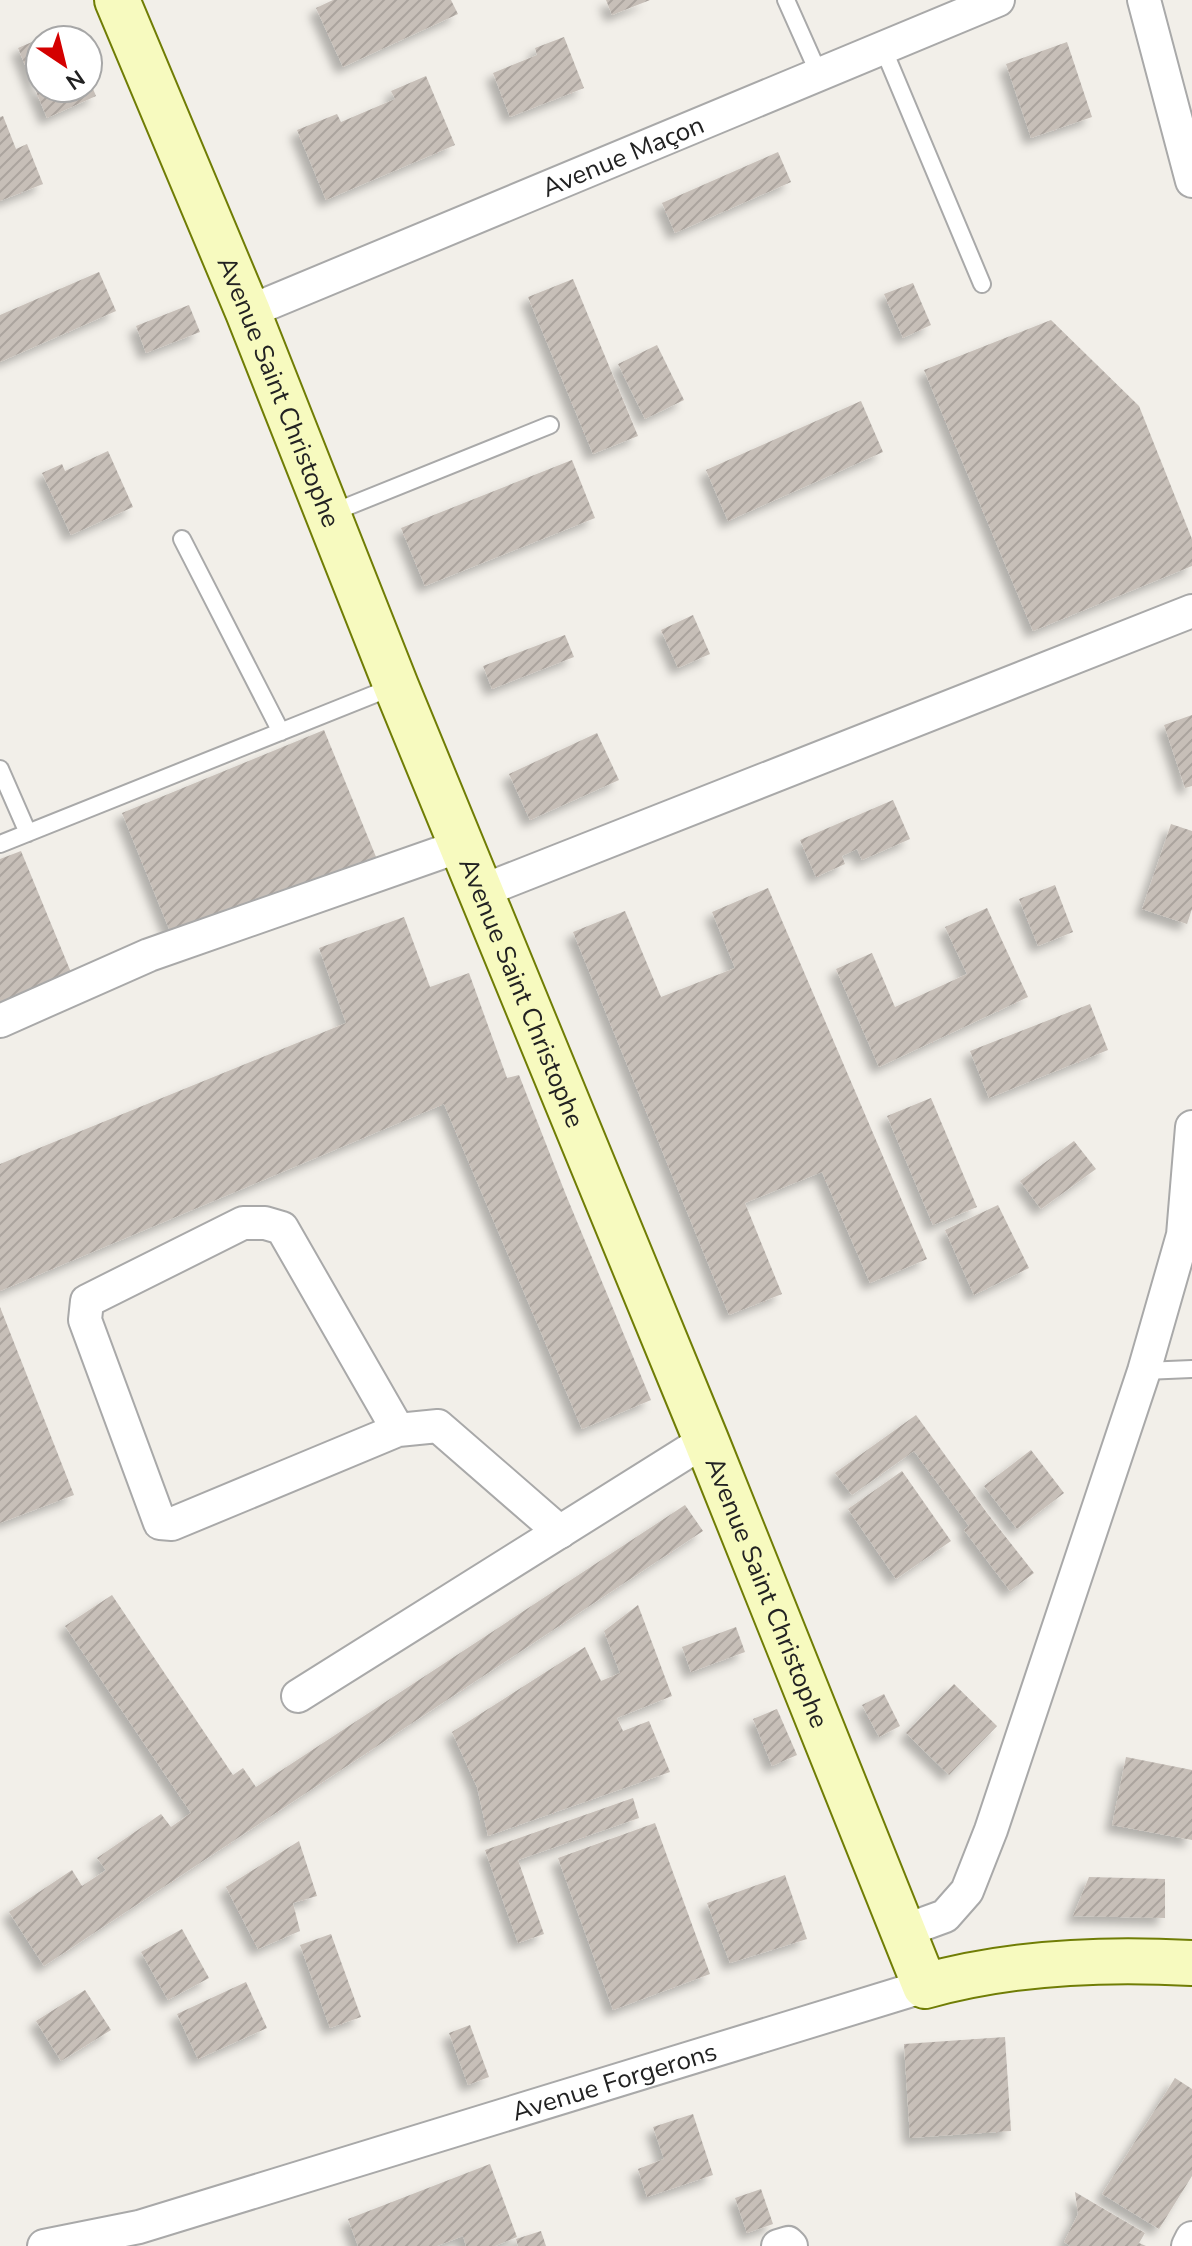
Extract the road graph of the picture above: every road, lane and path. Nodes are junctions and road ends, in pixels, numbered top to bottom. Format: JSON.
{"nodes":[{"id":1,"x":117,"y":0,"type":"edge"},
{"id":2,"x":786,"y":0,"type":"edge"},
{"id":3,"x":998,"y":0,"type":"edge"},
{"id":4,"x":1144,"y":0,"type":"edge"},
{"id":5,"x":883,"y":48,"type":"junction"},
{"id":6,"x":819,"y":74,"type":"junction"},
{"id":7,"x":1192,"y":181,"type":"edge"},
{"id":8,"x":982,"y":284,"type":"dead end"},
{"id":9,"x":248,"y":312,"type":"junction"},
{"id":10,"x":550,"y":425,"type":"dead end"},
{"id":11,"x":329,"y":514,"type":"junction"},
{"id":12,"x":182,"y":539,"type":"dead end"},
{"id":13,"x":1192,"y":611,"type":"edge"},
{"id":14,"x":396,"y":686,"type":"junction"},
{"id":15,"x":281,"y":732,"type":"junction"},
{"id":16,"x":0,"y":769,"type":"edge"},
{"id":17,"x":28,"y":833,"type":"junction"},
{"id":18,"x":0,"y":844,"type":"edge"},
{"id":19,"x":463,"y":845,"type":"junction"},
{"id":20,"x":482,"y":891,"type":"junction"},
{"id":21,"x":0,"y":1021,"type":"edge"},
{"id":22,"x":1192,"y":1127,"type":"edge"},
{"id":23,"x":1187,"y":1230,"type":"edge"},
{"id":24,"x":1192,"y":1369,"type":"edge"},
{"id":25,"x":1144,"y":1371,"type":"junction"},
{"id":26,"x":398,"y":1430,"type":"junction"},
{"id":27,"x":706,"y":1440,"type":"junction"},
{"id":28,"x":560,"y":1532,"type":"junction"},
{"id":29,"x":298,"y":1696,"type":"dead end"},
{"id":30,"x":904,"y":1931,"type":"junction"},
{"id":31,"x":1192,"y":1963,"type":"edge"},
{"id":32,"x":925,"y":1986,"type":"junction"},
{"id":33,"x":1192,"y":2238,"type":"edge"},
{"id":34,"x":44,"y":2246,"type":"edge"},
{"id":35,"x":778,"y":2246,"type":"edge"},
{"id":36,"x":791,"y":2246,"type":"edge"},
{"id":37,"x":1188,"y":2246,"type":"edge"}],
"edges":[{"from":1,"to":9,"type":"street","name":"Avenue Saint Christophe"},
{"from":2,"to":6,"type":"lane"},
{"from":3,"to":5,"type":"street","name":"Avenue Maçon"},
{"from":4,"to":7,"type":"street"},
{"from":5,"to":6,"type":"street","name":"Avenue Maçon"},
{"from":5,"to":8,"type":"lane"},
{"from":6,"to":9,"type":"street","name":"Avenue Maçon"},
{"from":9,"to":11,"type":"street","name":"Avenue Saint Christophe"},
{"from":10,"to":11,"type":"lane"},
{"from":11,"to":14,"type":"street","name":"Avenue Saint Christophe"},
{"from":12,"to":15,"type":"lane"},
{"from":13,"to":20,"type":"street"},
{"from":14,"to":15,"type":"lane"},
{"from":14,"to":19,"type":"street","name":"Avenue Saint Christophe"},
{"from":15,"to":17,"type":"lane"},
{"from":16,"to":17,"type":"lane"},
{"from":17,"to":18,"type":"lane"},
{"from":19,"to":20,"type":"street","name":"Avenue Saint Christophe"},
{"from":19,"to":21,"type":"street"},
{"from":20,"to":27,"type":"street","name":"Avenue Saint Christophe"},
{"from":22,"to":23,"type":"street"},
{"from":23,"to":25,"type":"street"},
{"from":24,"to":25,"type":"lane"},
{"from":25,"to":30,"type":"street"},
{"from":26,"to":26,"type":"street"},
{"from":26,"to":28,"type":"street"},
{"from":27,"to":28,"type":"street"},
{"from":27,"to":30,"type":"street","name":"Avenue Saint Christophe"},
{"from":28,"to":29,"type":"street"},
{"from":30,"to":32,"type":"street","name":"Avenue Saint Christophe"},
{"from":31,"to":32,"type":"street","name":"Avenue Forgerons"},
{"from":32,"to":34,"type":"street","name":"Avenue Forgerons"},
{"from":33,"to":37,"type":"street"},
{"from":35,"to":36,"type":"street"}]}
